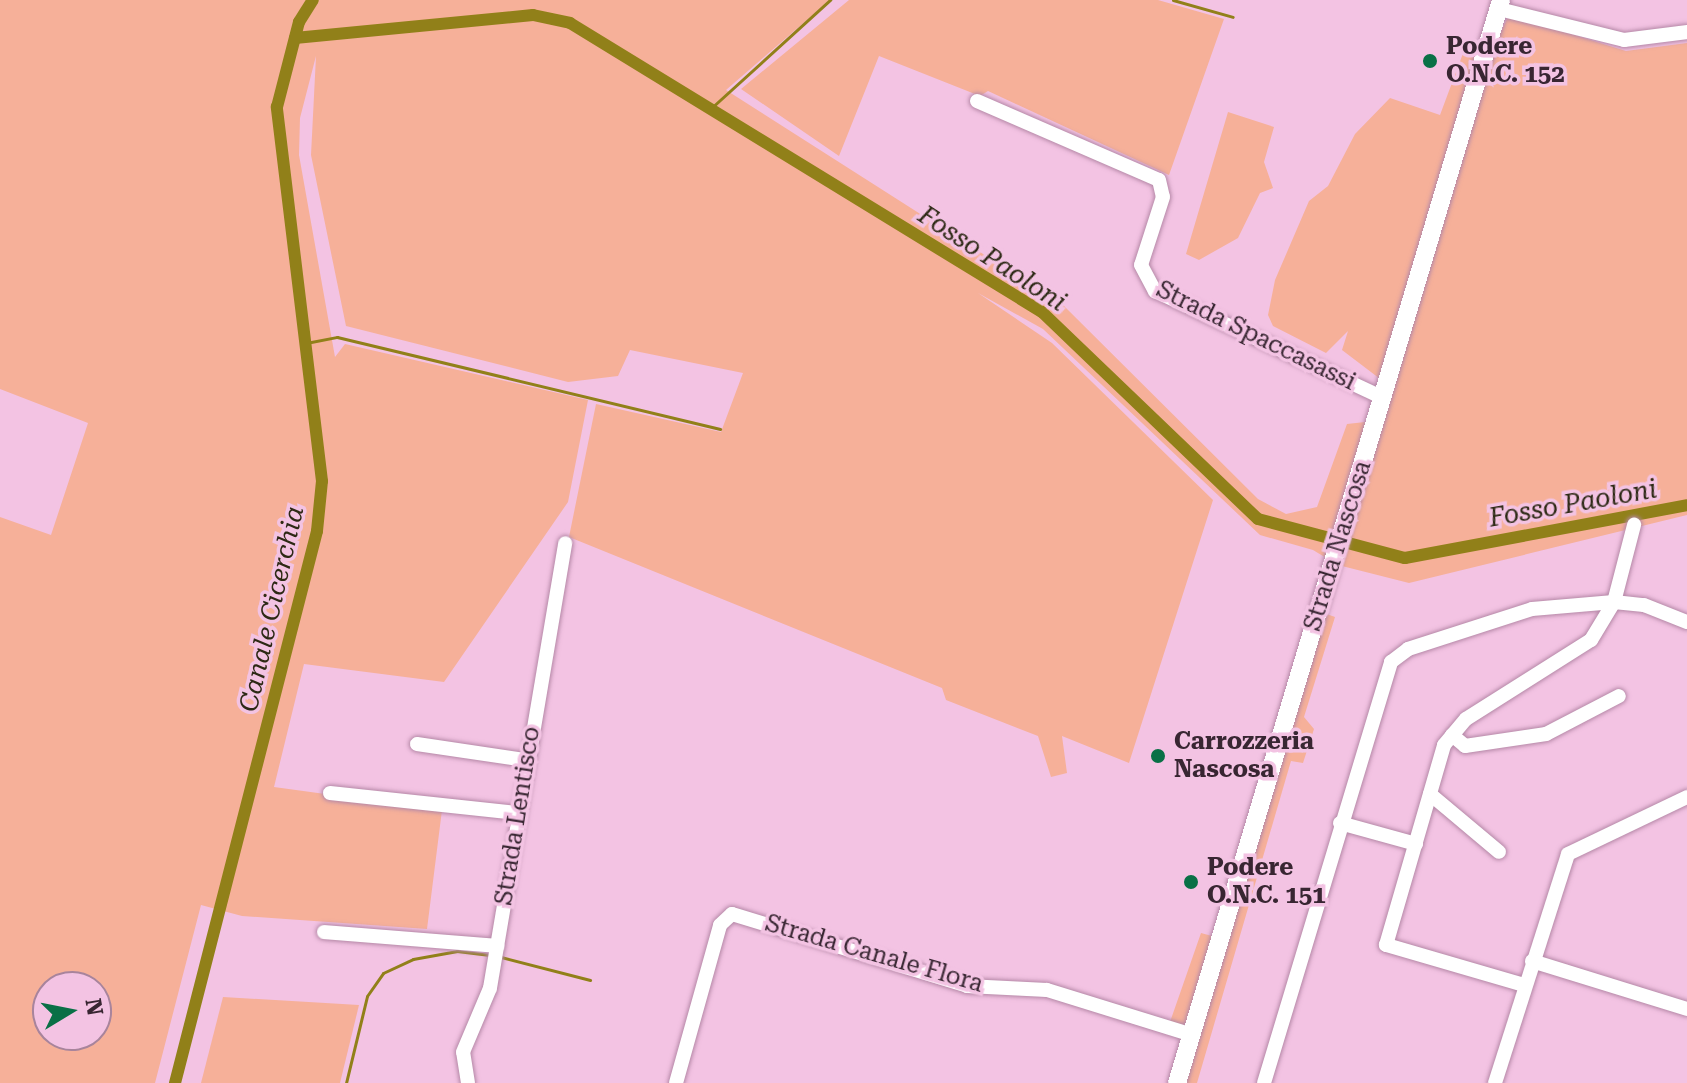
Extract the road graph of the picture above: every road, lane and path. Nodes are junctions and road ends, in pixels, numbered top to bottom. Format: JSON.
{"nodes":[{"id":1,"x":1499,"y":2,"type":"edge"},
{"id":2,"x":1687,"y":32,"type":"edge"},
{"id":3,"x":977,"y":101,"type":"dead end"},
{"id":4,"x":1383,"y":398,"type":"junction"},
{"id":5,"x":1634,"y":525,"type":"dead end"},
{"id":6,"x":565,"y":543,"type":"dead end"},
{"id":7,"x":1614,"y":602,"type":"junction"},
{"id":8,"x":1687,"y":622,"type":"edge"},
{"id":9,"x":1619,"y":696,"type":"dead end"},
{"id":10,"x":1452,"y":735,"type":"junction"},
{"id":11,"x":417,"y":744,"type":"dead end"},
{"id":12,"x":526,"y":760,"type":"junction"},
{"id":13,"x":330,"y":793,"type":"dead end"},
{"id":14,"x":1430,"y":794,"type":"junction"},
{"id":15,"x":1687,"y":797,"type":"edge"},
{"id":16,"x":517,"y":813,"type":"junction"},
{"id":17,"x":1340,"y":823,"type":"junction"},
{"id":18,"x":1416,"y":844,"type":"junction"},
{"id":19,"x":1499,"y":852,"type":"dead end"},
{"id":20,"x":324,"y":932,"type":"dead end"},
{"id":21,"x":497,"y":946,"type":"junction"},
{"id":22,"x":1532,"y":961,"type":"junction"},
{"id":23,"x":1524,"y":985,"type":"junction"},
{"id":24,"x":1687,"y":1009,"type":"edge"},
{"id":25,"x":1192,"y":1035,"type":"junction"},
{"id":26,"x":468,"y":1083,"type":"edge"},
{"id":27,"x":676,"y":1083,"type":"edge"},
{"id":28,"x":1177,"y":1083,"type":"edge"},
{"id":29,"x":1264,"y":1083,"type":"edge"},
{"id":30,"x":1495,"y":1083,"type":"edge"}],
"edges":[{"from":1,"to":2,"type":"street","name":"Strada Nascosa"},
{"from":1,"to":4,"type":"street","name":"Strada Nascosa"},
{"from":3,"to":4,"type":"street","name":"Strada Spaccasassi"},
{"from":4,"to":25,"type":"street","name":"Strada Nascosa"},
{"from":5,"to":7,"type":"street"},
{"from":6,"to":12,"type":"street","name":"Strada Lentisco"},
{"from":7,"to":8,"type":"street"},
{"from":7,"to":10,"type":"street"},
{"from":7,"to":17,"type":"street"},
{"from":9,"to":10,"type":"street"},
{"from":10,"to":14,"type":"street"},
{"from":11,"to":12,"type":"street"},
{"from":12,"to":16,"type":"street","name":"Strada Lentisco"},
{"from":13,"to":16,"type":"street"},
{"from":14,"to":18,"type":"street"},
{"from":14,"to":19,"type":"street"},
{"from":15,"to":22,"type":"street"},
{"from":16,"to":21,"type":"street","name":"Strada Lentisco"},
{"from":17,"to":18,"type":"street"},
{"from":17,"to":29,"type":"street"},
{"from":18,"to":23,"type":"street"},
{"from":20,"to":21,"type":"street"},
{"from":21,"to":26,"type":"street","name":"Strada Lentisco"},
{"from":22,"to":23,"type":"street"},
{"from":22,"to":24,"type":"street"},
{"from":23,"to":30,"type":"street"},
{"from":25,"to":27,"type":"street","name":"Strada Canale Flora"},
{"from":25,"to":28,"type":"street","name":"Strada Nascosa"}]}
